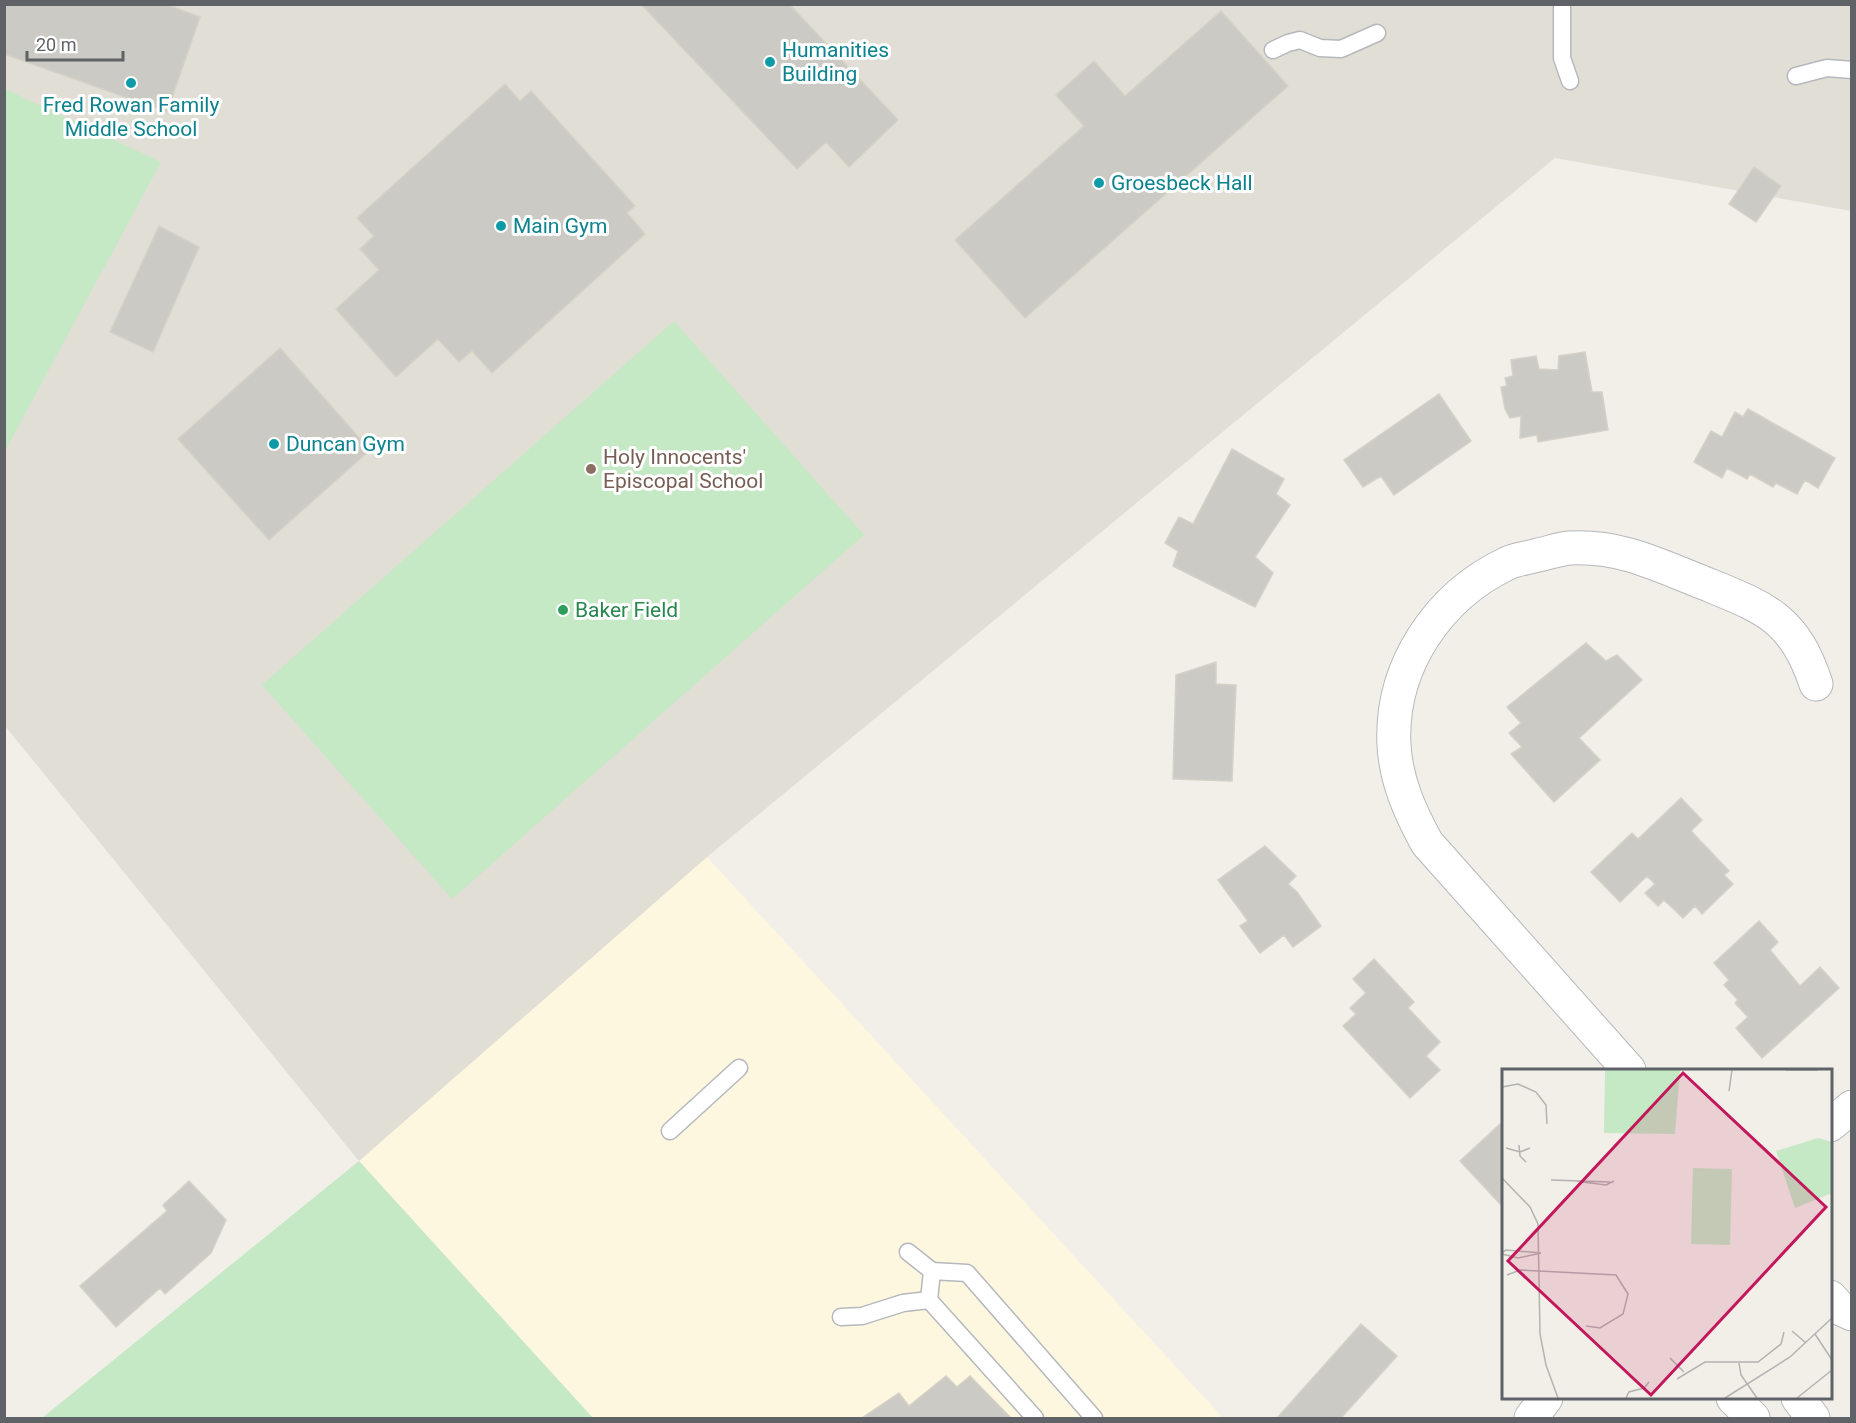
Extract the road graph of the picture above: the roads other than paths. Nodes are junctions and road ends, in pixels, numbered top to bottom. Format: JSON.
{"nodes":[{"id":1,"x":1562,"y":4,"type":"edge"},
{"id":2,"x":1377,"y":33,"type":"dead end"},
{"id":3,"x":1273,"y":50,"type":"dead end"},
{"id":4,"x":1851,"y":70,"type":"edge"},
{"id":5,"x":1796,"y":76,"type":"dead end"},
{"id":6,"x":1570,"y":81,"type":"dead end"},
{"id":7,"x":1816,"y":684,"type":"dead end"},
{"id":8,"x":739,"y":1068,"type":"dead end"},
{"id":9,"x":1627,"y":1069,"type":"edge"},
{"id":10,"x":1851,"y":1107,"type":"edge"},
{"id":11,"x":1832,"y":1123,"type":"edge"},
{"id":12,"x":670,"y":1131,"type":"dead end"},
{"id":13,"x":908,"y":1252,"type":"dead end"},
{"id":14,"x":932,"y":1271,"type":"junction"},
{"id":15,"x":1832,"y":1299,"type":"edge"},
{"id":16,"x":929,"y":1300,"type":"junction"},
{"id":17,"x":1851,"y":1314,"type":"edge"},
{"id":18,"x":841,"y":1317,"type":"dead end"},
{"id":19,"x":1545,"y":1399,"type":"edge"},
{"id":20,"x":1734,"y":1399,"type":"edge"},
{"id":21,"x":1799,"y":1399,"type":"edge"},
{"id":22,"x":1035,"y":1419,"type":"edge"},
{"id":23,"x":1094,"y":1419,"type":"edge"},
{"id":24,"x":1531,"y":1419,"type":"edge"},
{"id":25,"x":1753,"y":1419,"type":"edge"},
{"id":26,"x":1813,"y":1419,"type":"edge"}],
"edges":[{"from":1,"to":6,"type":"lane"},
{"from":2,"to":3,"type":"lane"},
{"from":4,"to":5,"type":"lane"},
{"from":7,"to":9,"type":"street"},
{"from":8,"to":12,"type":"lane"},
{"from":10,"to":11,"type":"street"},
{"from":13,"to":14,"type":"lane"},
{"from":14,"to":16,"type":"lane"},
{"from":14,"to":23,"type":"lane"},
{"from":15,"to":17,"type":"street"},
{"from":16,"to":18,"type":"lane"},
{"from":16,"to":22,"type":"lane"},
{"from":19,"to":24,"type":"street"},
{"from":20,"to":25,"type":"street"},
{"from":21,"to":26,"type":"street"}]}
